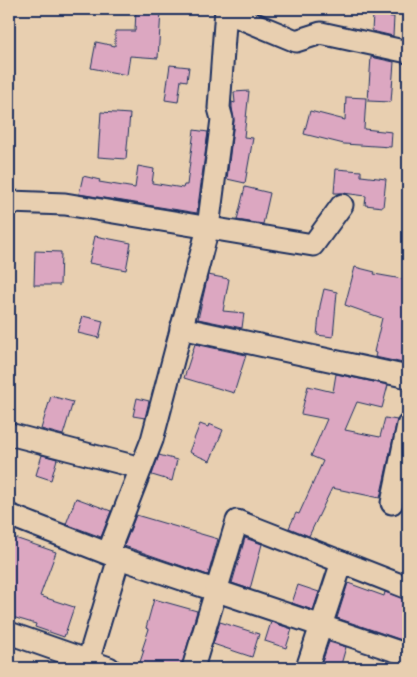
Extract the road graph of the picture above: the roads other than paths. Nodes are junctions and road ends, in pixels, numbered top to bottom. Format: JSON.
{"nodes":[{"id":1,"x":226,"y":10,"type":"edge"},
{"id":2,"x":408,"y":52,"type":"edge"},
{"id":3,"x":9,"y":202,"type":"edge"},
{"id":4,"x":342,"y":206,"type":"dead end"},
{"id":5,"x":208,"y":228,"type":"junction"},
{"id":6,"x":182,"y":328,"type":"junction"},
{"id":7,"x":408,"y":377,"type":"edge"},
{"id":8,"x":408,"y":425,"type":"edge"},
{"id":9,"x":9,"y":434,"type":"edge"},
{"id":10,"x":141,"y":468,"type":"junction"},
{"id":11,"x":399,"y":491,"type":"edge"},
{"id":12,"x":9,"y":515,"type":"edge"},
{"id":13,"x":113,"y":556,"type":"junction"},
{"id":14,"x":342,"y":562,"type":"junction"},
{"id":15,"x":408,"y":588,"type":"edge"},
{"id":16,"x":216,"y":590,"type":"junction"},
{"id":17,"x":321,"y":626,"type":"junction"},
{"id":18,"x":9,"y":633,"type":"edge"},
{"id":19,"x":408,"y":656,"type":"edge"},
{"id":20,"x":87,"y":665,"type":"edge"},
{"id":21,"x":109,"y":668,"type":"edge"},
{"id":22,"x":193,"y":668,"type":"edge"},
{"id":23,"x":307,"y":668,"type":"edge"}],
"edges":[{"from":1,"to":2,"type":"street"},
{"from":1,"to":5,"type":"street"},
{"from":3,"to":5,"type":"street"},
{"from":4,"to":5,"type":"street"},
{"from":5,"to":6,"type":"street"},
{"from":6,"to":7,"type":"street"},
{"from":6,"to":10,"type":"street"},
{"from":8,"to":11,"type":"street"},
{"from":9,"to":10,"type":"street"},
{"from":10,"to":13,"type":"street"},
{"from":12,"to":13,"type":"street"},
{"from":13,"to":16,"type":"street"},
{"from":13,"to":20,"type":"street"},
{"from":14,"to":15,"type":"street"},
{"from":14,"to":16,"type":"street"},
{"from":14,"to":17,"type":"street"},
{"from":16,"to":17,"type":"street"},
{"from":16,"to":22,"type":"street"},
{"from":17,"to":19,"type":"street"},
{"from":17,"to":23,"type":"street"},
{"from":18,"to":20,"type":"street"},
{"from":20,"to":21,"type":"street"}]}
